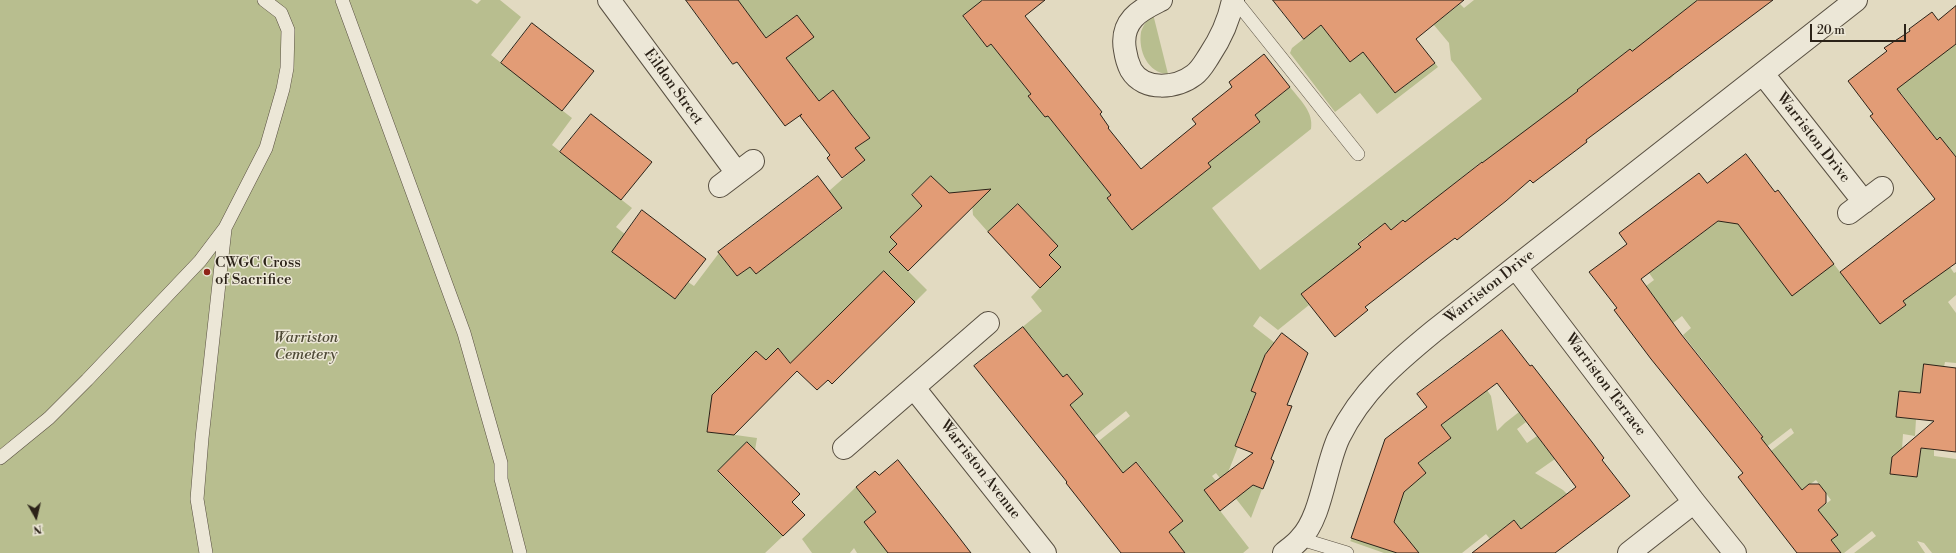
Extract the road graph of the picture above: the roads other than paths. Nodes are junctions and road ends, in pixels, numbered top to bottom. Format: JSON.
{"nodes":[{"id":1,"x":264,"y":0,"type":"edge"},
{"id":2,"x":342,"y":0,"type":"edge"},
{"id":3,"x":609,"y":0,"type":"edge"},
{"id":4,"x":1161,"y":0,"type":"edge"},
{"id":5,"x":1234,"y":0,"type":"edge"},
{"id":6,"x":1856,"y":0,"type":"edge"},
{"id":7,"x":1763,"y":74,"type":"junction"},
{"id":8,"x":1358,"y":154,"type":"dead end"},
{"id":9,"x":720,"y":186,"type":"dead end"},
{"id":10,"x":1882,"y":188,"type":"dead end"},
{"id":11,"x":225,"y":228,"type":"junction"},
{"id":12,"x":1516,"y":268,"type":"junction"},
{"id":13,"x":988,"y":323,"type":"dead end"},
{"id":14,"x":914,"y":388,"type":"junction"},
{"id":15,"x":844,"y":448,"type":"dead end"},
{"id":16,"x":0,"y":458,"type":"edge"},
{"id":17,"x":1694,"y":502,"type":"junction"},
{"id":18,"x":1301,"y":539,"type":"junction"},
{"id":19,"x":206,"y":553,"type":"edge"},
{"id":20,"x":520,"y":553,"type":"edge"},
{"id":21,"x":1045,"y":553,"type":"edge"},
{"id":22,"x":1284,"y":553,"type":"edge"},
{"id":23,"x":1347,"y":553,"type":"edge"},
{"id":24,"x":1629,"y":553,"type":"edge"},
{"id":25,"x":1735,"y":553,"type":"edge"}],
"edges":[{"from":1,"to":11,"type":"lane"},
{"from":2,"to":20,"type":"lane"},
{"from":3,"to":9,"type":"street","name":"Eildon Street"},
{"from":4,"to":5,"type":"street"},
{"from":5,"to":8,"type":"lane"},
{"from":6,"to":7,"type":"street","name":"Warriston Drive"},
{"from":7,"to":10,"type":"street","name":"Warriston Drive"},
{"from":7,"to":12,"type":"street","name":"Warriston Drive"},
{"from":11,"to":16,"type":"lane"},
{"from":11,"to":19,"type":"lane"},
{"from":12,"to":17,"type":"street","name":"Warriston Terrace"},
{"from":12,"to":18,"type":"street","name":"Warriston Drive"},
{"from":13,"to":14,"type":"street"},
{"from":14,"to":15,"type":"street"},
{"from":14,"to":21,"type":"street","name":"Warriston Avenue"},
{"from":17,"to":24,"type":"street"},
{"from":17,"to":25,"type":"street","name":"Warriston Terrace"},
{"from":18,"to":22,"type":"street","name":"Warriston Drive"},
{"from":18,"to":23,"type":"lane"}]}
